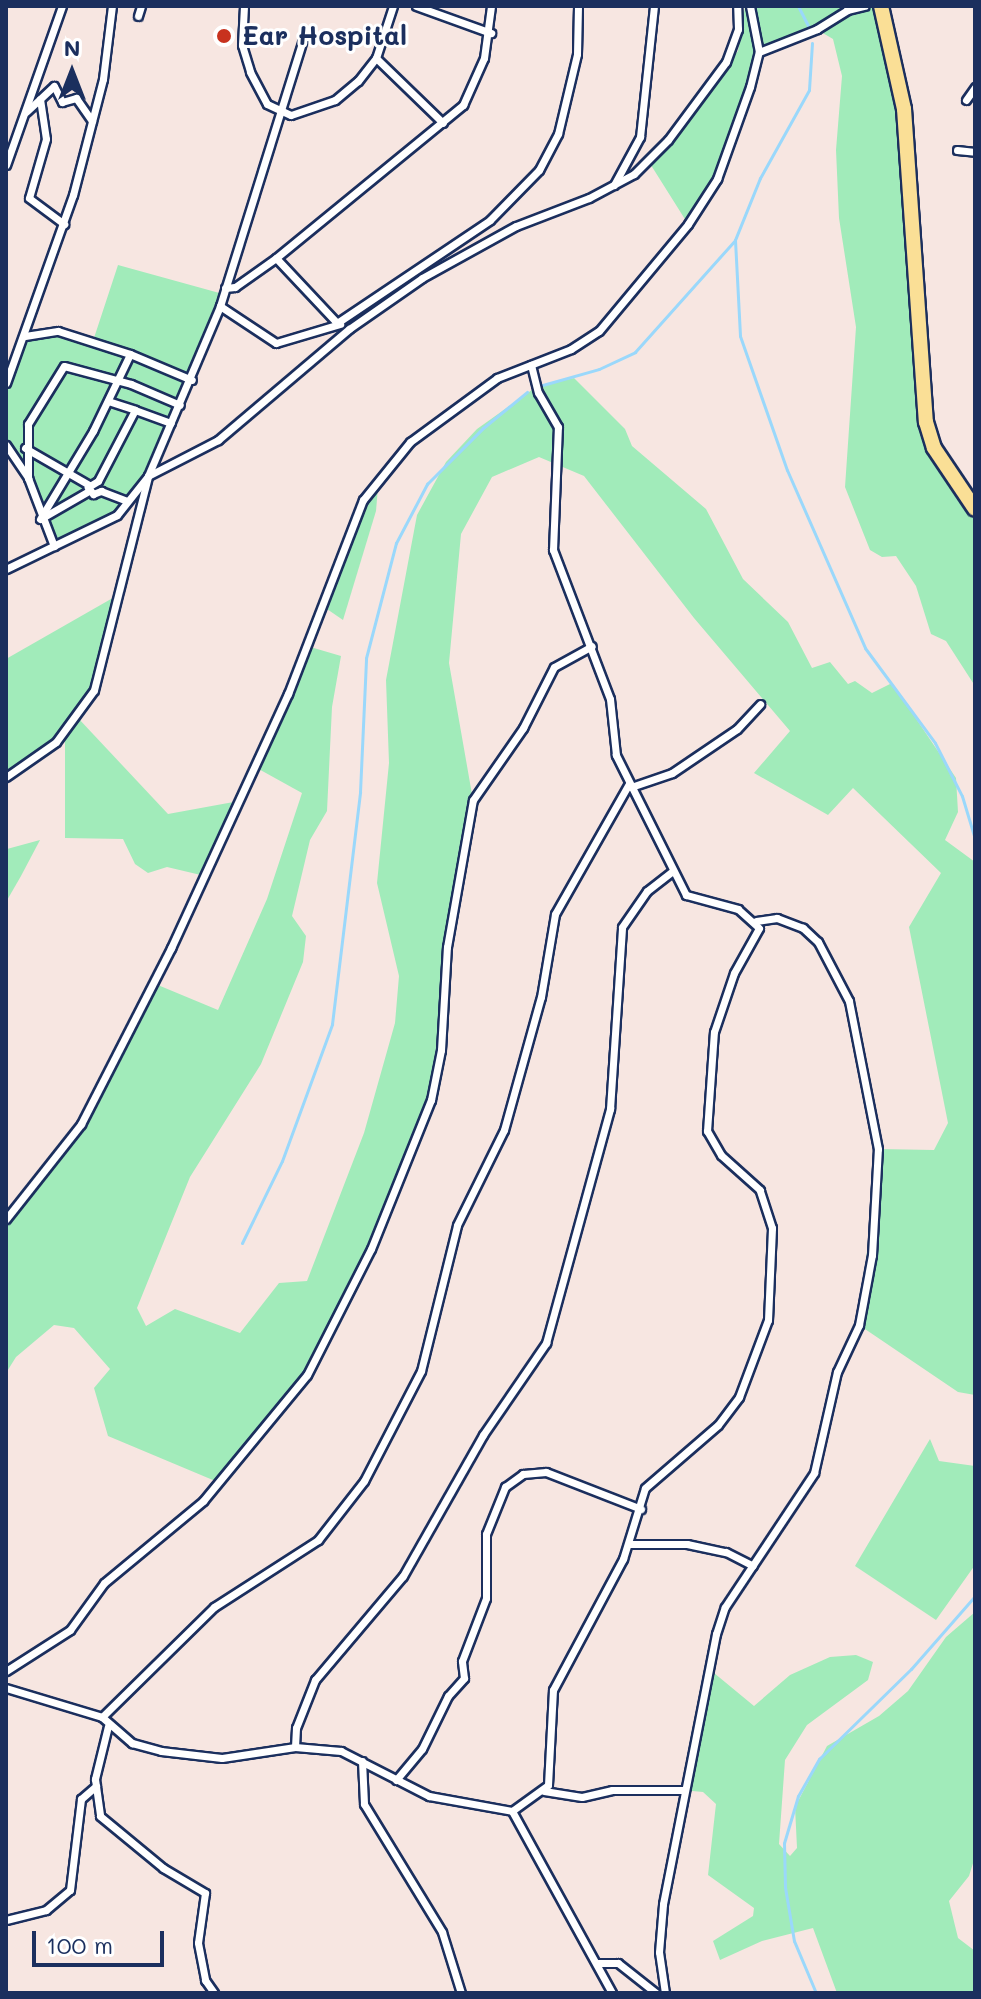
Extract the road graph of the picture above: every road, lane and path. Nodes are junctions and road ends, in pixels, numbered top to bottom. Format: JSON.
{"nodes":[{"id":1,"x":62,"y":6,"type":"edge"},
{"id":2,"x":112,"y":6,"type":"edge"},
{"id":3,"x":141,"y":6,"type":"edge"},
{"id":4,"x":244,"y":6,"type":"edge"},
{"id":5,"x":393,"y":6,"type":"edge"},
{"id":6,"x":416,"y":6,"type":"edge"},
{"id":7,"x":491,"y":6,"type":"edge"},
{"id":8,"x":578,"y":6,"type":"edge"},
{"id":9,"x":654,"y":6,"type":"edge"},
{"id":10,"x":737,"y":6,"type":"edge"},
{"id":11,"x":750,"y":6,"type":"edge"},
{"id":12,"x":865,"y":6,"type":"edge"},
{"id":13,"x":881,"y":6,"type":"edge"},
{"id":14,"x":138,"y":16,"type":"dead end"},
{"id":15,"x":491,"y":33,"type":"junction"},
{"id":16,"x":303,"y":40,"type":"dead end"},
{"id":17,"x":759,"y":52,"type":"junction"},
{"id":18,"x":376,"y":58,"type":"junction"},
{"id":19,"x":975,"y":87,"type":"edge"},
{"id":20,"x":40,"y":99,"type":"junction"},
{"id":21,"x":966,"y":100,"type":"dead end"},
{"id":22,"x":25,"y":114,"type":"junction"},
{"id":23,"x":280,"y":115,"type":"junction"},
{"id":24,"x":92,"y":121,"type":"junction"},
{"id":25,"x":443,"y":123,"type":"junction"},
{"id":26,"x":957,"y":150,"type":"dead end"},
{"id":27,"x":975,"y":152,"type":"edge"},
{"id":28,"x":6,"y":165,"type":"edge"},
{"id":29,"x":613,"y":187,"type":"junction"},
{"id":30,"x":64,"y":224,"type":"junction"},
{"id":31,"x":276,"y":258,"type":"junction"},
{"id":32,"x":225,"y":288,"type":"junction"},
{"id":33,"x":220,"y":306,"type":"junction"},
{"id":34,"x":337,"y":323,"type":"junction"},
{"id":35,"x":349,"y":329,"type":"junction"},
{"id":36,"x":25,"y":336,"type":"junction"},
{"id":37,"x":130,"y":354,"type":"junction"},
{"id":38,"x":531,"y":365,"type":"junction"},
{"id":39,"x":117,"y":380,"type":"junction"},
{"id":40,"x":192,"y":380,"type":"junction"},
{"id":41,"x":6,"y":383,"type":"edge"},
{"id":42,"x":108,"y":401,"type":"junction"},
{"id":43,"x":180,"y":405,"type":"junction"},
{"id":44,"x":135,"y":410,"type":"junction"},
{"id":45,"x":171,"y":423,"type":"junction"},
{"id":46,"x":6,"y":445,"type":"edge"},
{"id":47,"x":25,"y":448,"type":"junction"},
{"id":48,"x":69,"y":473,"type":"junction"},
{"id":49,"x":148,"y":476,"type":"junction"},
{"id":50,"x":28,"y":478,"type":"junction"},
{"id":51,"x":89,"y":488,"type":"junction"},
{"id":52,"x":127,"y":501,"type":"junction"},
{"id":53,"x":975,"y":509,"type":"edge"},
{"id":54,"x":40,"y":519,"type":"junction"},
{"id":55,"x":54,"y":546,"type":"junction"},
{"id":56,"x":6,"y":569,"type":"edge"},
{"id":57,"x":592,"y":646,"type":"junction"},
{"id":58,"x":760,"y":704,"type":"dead end"},
{"id":59,"x":6,"y":777,"type":"edge"},
{"id":60,"x":630,"y":785,"type":"junction"},
{"id":61,"x":673,"y":871,"type":"junction"},
{"id":62,"x":756,"y":921,"type":"junction"},
{"id":63,"x":6,"y":1219,"type":"edge"},
{"id":64,"x":641,"y":1509,"type":"junction"},
{"id":65,"x":629,"y":1544,"type":"junction"},
{"id":66,"x":753,"y":1566,"type":"junction"},
{"id":67,"x":6,"y":1671,"type":"edge"},
{"id":68,"x":6,"y":1688,"type":"edge"},
{"id":69,"x":102,"y":1717,"type":"junction"},
{"id":70,"x":108,"y":1726,"type":"junction"},
{"id":71,"x":295,"y":1747,"type":"junction"},
{"id":72,"x":362,"y":1761,"type":"junction"},
{"id":73,"x":396,"y":1780,"type":"junction"},
{"id":74,"x":96,"y":1786,"type":"junction"},
{"id":75,"x":682,"y":1790,"type":"junction"},
{"id":76,"x":544,"y":1791,"type":"junction"},
{"id":77,"x":512,"y":1811,"type":"junction"},
{"id":78,"x":6,"y":1920,"type":"edge"},
{"id":79,"x":598,"y":1963,"type":"junction"},
{"id":80,"x":214,"y":1993,"type":"edge"},
{"id":81,"x":461,"y":1993,"type":"edge"},
{"id":82,"x":612,"y":1993,"type":"edge"},
{"id":83,"x":656,"y":1993,"type":"edge"},
{"id":84,"x":665,"y":1993,"type":"edge"}],
"edges":[{"from":1,"to":22,"type":"street"},
{"from":2,"to":24,"type":"street"},
{"from":3,"to":14,"type":"street"},
{"from":4,"to":23,"type":"street"},
{"from":5,"to":18,"type":"street"},
{"from":6,"to":15,"type":"street"},
{"from":7,"to":15,"type":"street"},
{"from":8,"to":34,"type":"street"},
{"from":9,"to":29,"type":"street"},
{"from":10,"to":29,"type":"street"},
{"from":11,"to":17,"type":"street"},
{"from":12,"to":17,"type":"street"},
{"from":13,"to":53,"type":"highway"},
{"from":15,"to":25,"type":"street"},
{"from":16,"to":23,"type":"street"},
{"from":17,"to":38,"type":"street"},
{"from":18,"to":23,"type":"street"},
{"from":18,"to":25,"type":"street"},
{"from":19,"to":21,"type":"street"},
{"from":20,"to":22,"type":"street"},
{"from":20,"to":24,"type":"street"},
{"from":20,"to":30,"type":"street"},
{"from":22,"to":28,"type":"street"},
{"from":23,"to":32,"type":"street"},
{"from":24,"to":30,"type":"street"},
{"from":25,"to":31,"type":"street"},
{"from":26,"to":27,"type":"street"},
{"from":29,"to":35,"type":"street"},
{"from":30,"to":36,"type":"street"},
{"from":31,"to":32,"type":"street"},
{"from":31,"to":34,"type":"street"},
{"from":32,"to":33,"type":"street"},
{"from":33,"to":34,"type":"street"},
{"from":33,"to":40,"type":"street"},
{"from":34,"to":35,"type":"street"},
{"from":35,"to":49,"type":"street"},
{"from":36,"to":37,"type":"street"},
{"from":36,"to":41,"type":"street"},
{"from":37,"to":39,"type":"street"},
{"from":37,"to":40,"type":"street"},
{"from":38,"to":57,"type":"street"},
{"from":38,"to":63,"type":"street"},
{"from":39,"to":42,"type":"street"},
{"from":39,"to":43,"type":"street"},
{"from":39,"to":47,"type":"street"},
{"from":40,"to":43,"type":"street"},
{"from":42,"to":44,"type":"street"},
{"from":42,"to":48,"type":"street"},
{"from":43,"to":45,"type":"street"},
{"from":44,"to":45,"type":"street"},
{"from":44,"to":51,"type":"street"},
{"from":45,"to":49,"type":"street"},
{"from":46,"to":50,"type":"street"},
{"from":47,"to":48,"type":"street"},
{"from":47,"to":50,"type":"street"},
{"from":48,"to":51,"type":"street"},
{"from":48,"to":54,"type":"street"},
{"from":49,"to":52,"type":"street"},
{"from":49,"to":59,"type":"street"},
{"from":50,"to":54,"type":"street"},
{"from":51,"to":52,"type":"street"},
{"from":51,"to":54,"type":"street"},
{"from":52,"to":55,"type":"street"},
{"from":54,"to":55,"type":"street"},
{"from":55,"to":56,"type":"street"},
{"from":57,"to":60,"type":"street"},
{"from":57,"to":67,"type":"street"},
{"from":58,"to":60,"type":"street"},
{"from":60,"to":61,"type":"street"},
{"from":60,"to":69,"type":"street"},
{"from":61,"to":62,"type":"street"},
{"from":61,"to":71,"type":"street"},
{"from":62,"to":64,"type":"street"},
{"from":62,"to":66,"type":"street"},
{"from":64,"to":65,"type":"street"},
{"from":64,"to":73,"type":"street"},
{"from":65,"to":66,"type":"street"},
{"from":65,"to":76,"type":"street"},
{"from":66,"to":75,"type":"street"},
{"from":68,"to":69,"type":"street"},
{"from":69,"to":70,"type":"street"},
{"from":70,"to":71,"type":"street"},
{"from":70,"to":74,"type":"street"},
{"from":71,"to":72,"type":"street"},
{"from":72,"to":73,"type":"street"},
{"from":72,"to":81,"type":"street"},
{"from":73,"to":77,"type":"street"},
{"from":74,"to":78,"type":"street"},
{"from":74,"to":80,"type":"street"},
{"from":75,"to":76,"type":"street"},
{"from":75,"to":84,"type":"street"},
{"from":76,"to":77,"type":"street"},
{"from":77,"to":79,"type":"street"},
{"from":79,"to":82,"type":"street"},
{"from":79,"to":83,"type":"street"}]}
